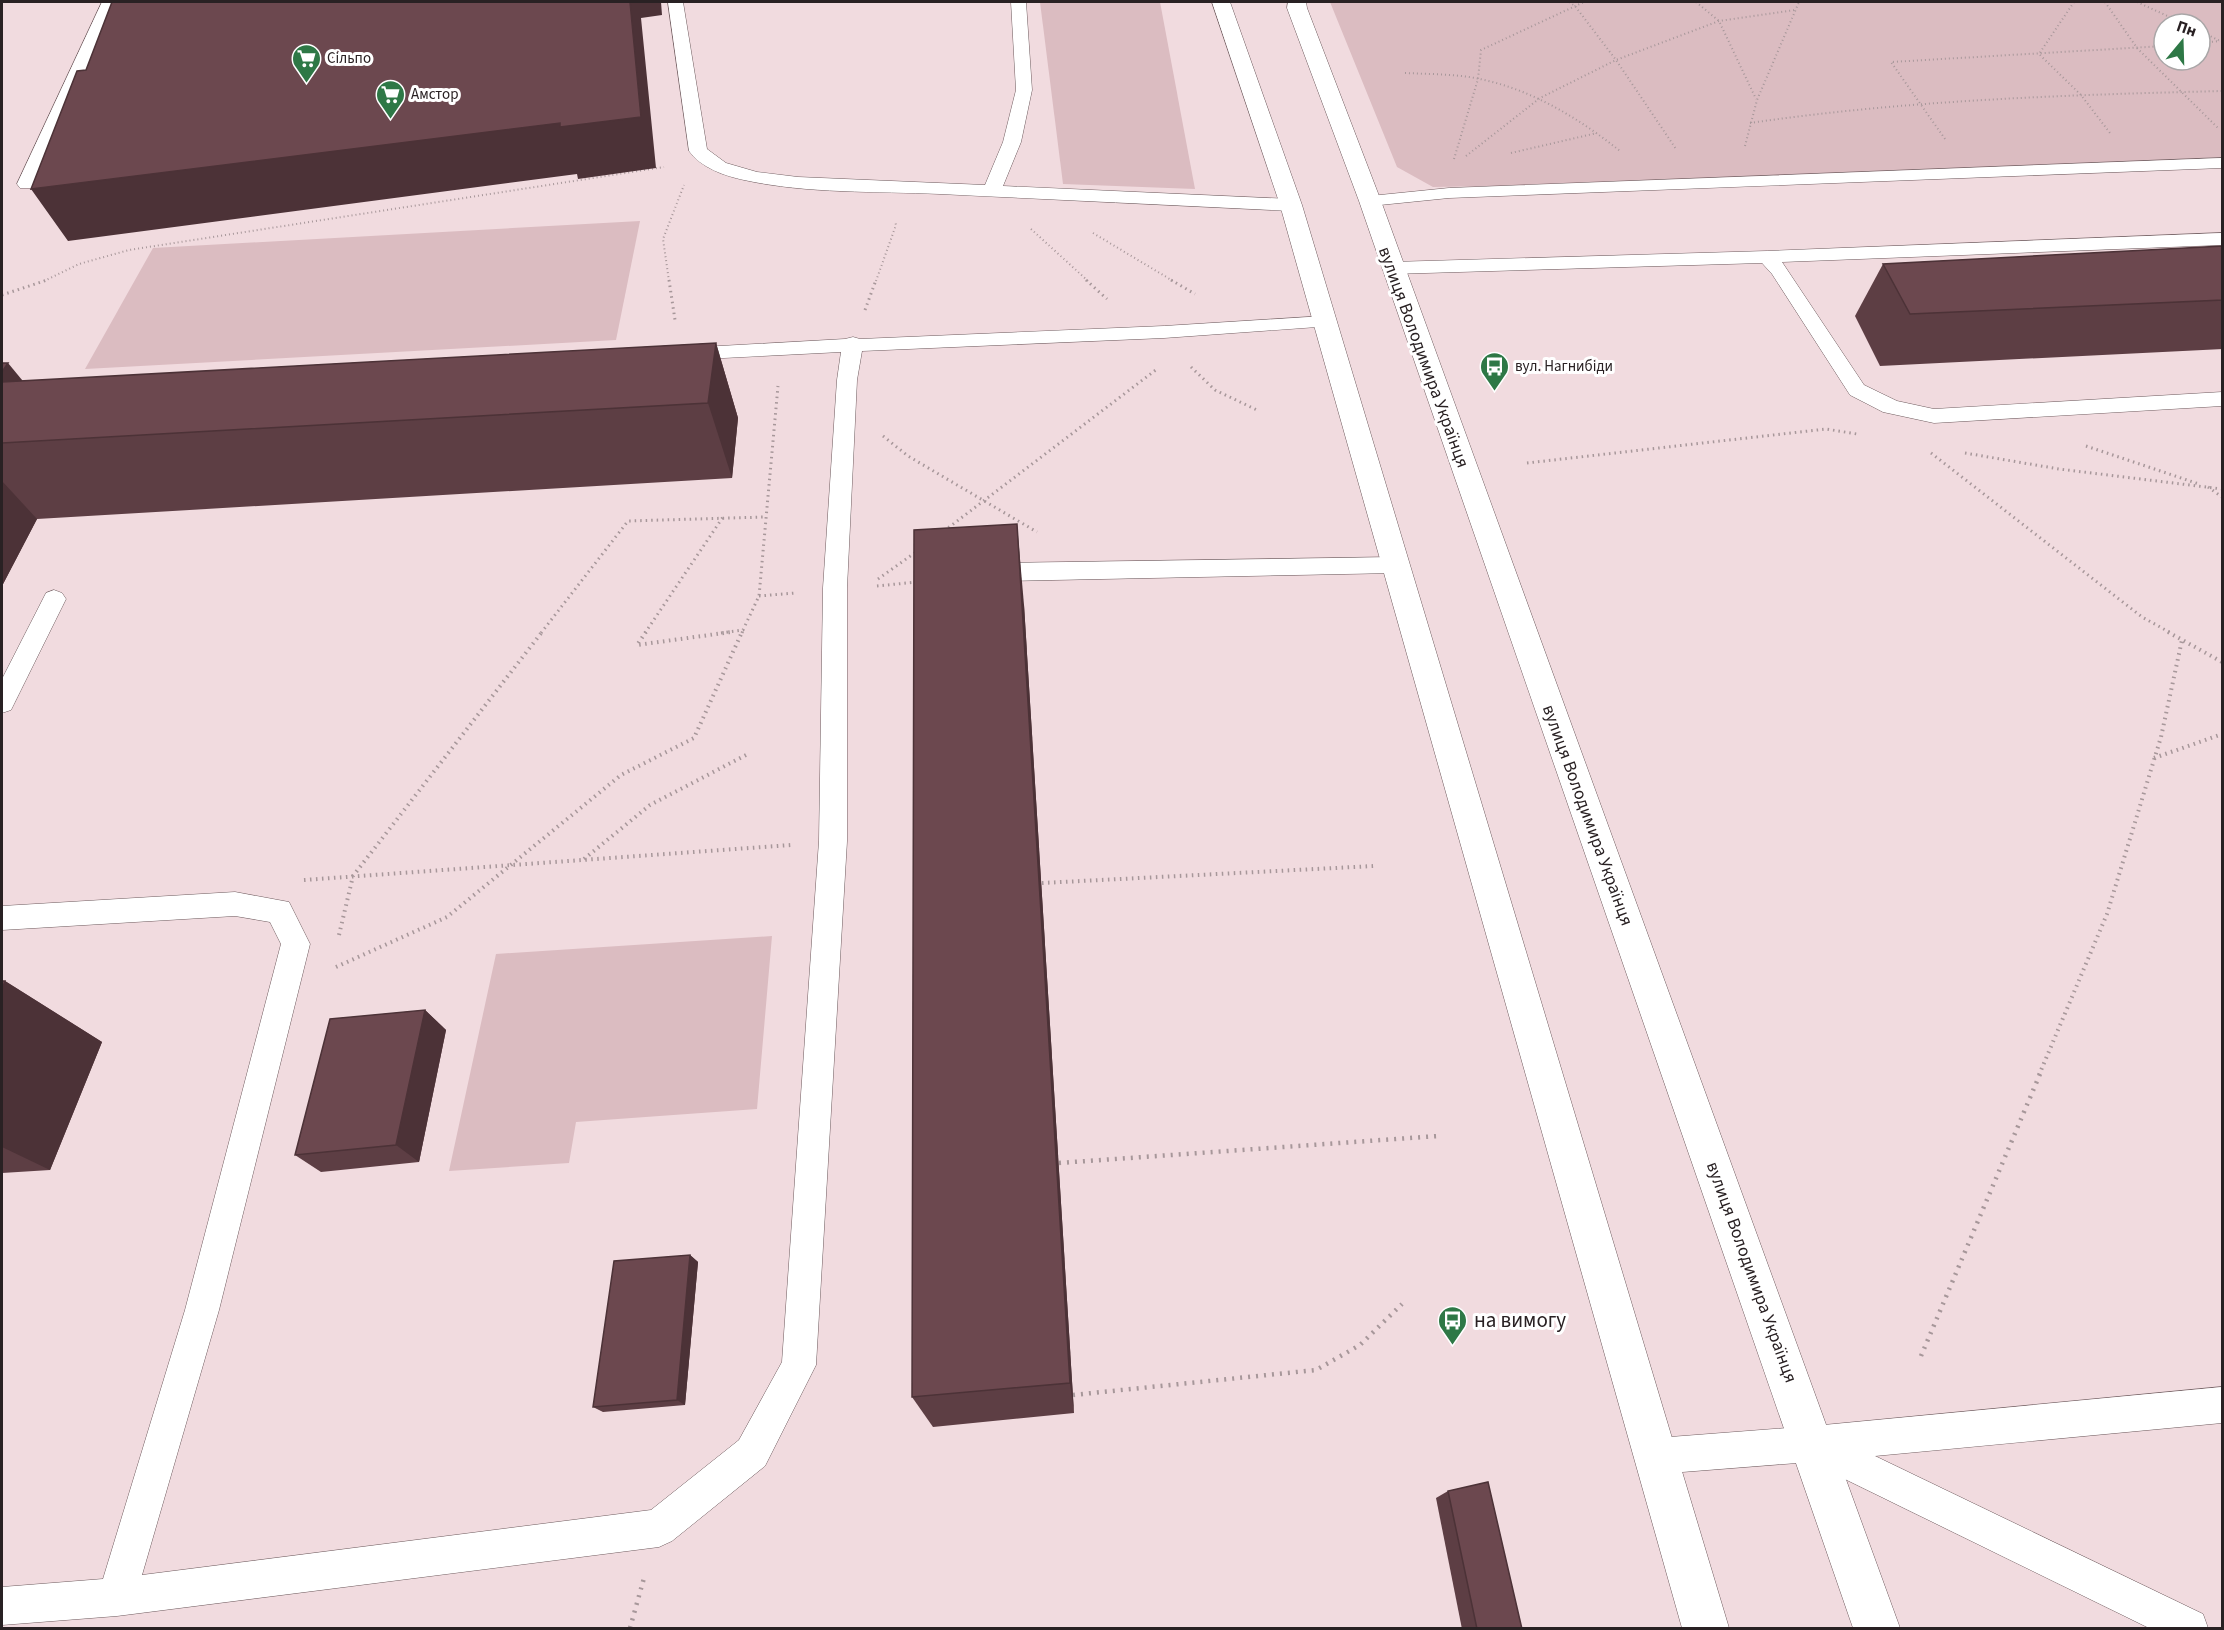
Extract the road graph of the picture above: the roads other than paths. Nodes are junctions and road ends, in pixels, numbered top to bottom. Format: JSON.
{"nodes":[{"id":1,"x":110,"y":2,"type":"edge"},
{"id":2,"x":675,"y":2,"type":"edge"},
{"id":3,"x":1019,"y":2,"type":"edge"},
{"id":4,"x":1221,"y":2,"type":"edge"},
{"id":5,"x":1297,"y":2,"type":"edge"},
{"id":6,"x":2223,"y":163,"type":"edge"},
{"id":7,"x":26,"y":184,"type":"dead end"},
{"id":8,"x":991,"y":192,"type":"junction"},
{"id":9,"x":1370,"y":201,"type":"junction"},
{"id":10,"x":1291,"y":205,"type":"junction"},
{"id":11,"x":2223,"y":239,"type":"edge"},
{"id":12,"x":1767,"y":257,"type":"junction"},
{"id":13,"x":1392,"y":268,"type":"junction"},
{"id":14,"x":1324,"y":322,"type":"junction"},
{"id":15,"x":853,"y":343,"type":"junction"},
{"id":16,"x":669,"y":355,"type":"edge"},
{"id":17,"x":2223,"y":399,"type":"edge"},
{"id":18,"x":1395,"y":565,"type":"junction"},
{"id":19,"x":1007,"y":572,"type":"edge"},
{"id":20,"x":54,"y":599,"type":"dead end"},
{"id":21,"x":2,"y":703,"type":"edge"},
{"id":22,"x":2,"y":918,"type":"edge"},
{"id":23,"x":2223,"y":1405,"type":"edge"},
{"id":24,"x":1813,"y":1444,"type":"junction"},
{"id":25,"x":1657,"y":1456,"type":"junction"},
{"id":26,"x":117,"y":1597,"type":"junction"},
{"id":27,"x":2,"y":1606,"type":"edge"},
{"id":28,"x":1706,"y":1629,"type":"edge"},
{"id":29,"x":1877,"y":1629,"type":"edge"},
{"id":30,"x":2189,"y":1629,"type":"edge"}],
"edges":[{"from":1,"to":7,"type":"lane"},
{"from":2,"to":8,"type":"lane"},
{"from":3,"to":8,"type":"lane"},
{"from":4,"to":10,"type":"street"},
{"from":5,"to":9,"type":"street","name":"вулиця Володимира Українця"},
{"from":6,"to":9,"type":"lane"},
{"from":8,"to":10,"type":"lane"},
{"from":9,"to":13,"type":"street","name":"вулиця Володимира Українця"},
{"from":10,"to":14,"type":"street"},
{"from":11,"to":12,"type":"lane"},
{"from":12,"to":13,"type":"lane"},
{"from":12,"to":17,"type":"lane"},
{"from":13,"to":24,"type":"street","name":"вулиця Володимира Українця"},
{"from":14,"to":15,"type":"lane"},
{"from":14,"to":18,"type":"street"},
{"from":15,"to":16,"type":"lane"},
{"from":15,"to":26,"type":"lane"},
{"from":18,"to":19,"type":"lane"},
{"from":18,"to":25,"type":"street"},
{"from":20,"to":21,"type":"lane"},
{"from":22,"to":26,"type":"lane"},
{"from":23,"to":24,"type":"lane"},
{"from":24,"to":25,"type":"lane"},
{"from":24,"to":29,"type":"street","name":"вулиця Володимира Українця"},
{"from":24,"to":30,"type":"lane"},
{"from":25,"to":28,"type":"street"},
{"from":26,"to":27,"type":"lane"}]}
